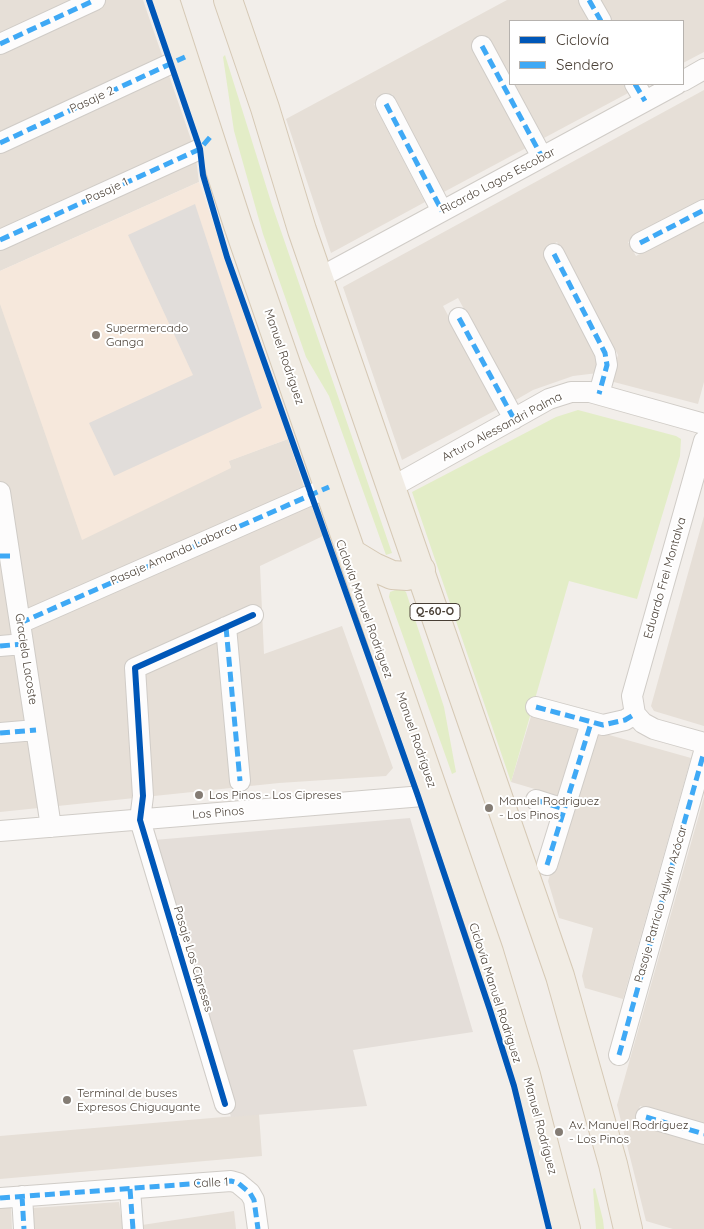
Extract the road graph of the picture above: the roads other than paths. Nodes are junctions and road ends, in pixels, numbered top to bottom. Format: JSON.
{"nodes":[{"id":1,"x":96,"y":0,"type":"edge"},
{"id":2,"x":165,"y":0,"type":"edge"},
{"id":3,"x":228,"y":0,"type":"edge"},
{"id":4,"x":589,"y":0,"type":"edge"},
{"id":5,"x":600,"y":20,"type":"edge"},
{"id":6,"x":0,"y":44,"type":"edge"},
{"id":7,"x":482,"y":46,"type":"dead end"},
{"id":8,"x":185,"y":58,"type":"junction"},
{"id":9,"x":704,"y":69,"type":"edge"},
{"id":10,"x":684,"y":80,"type":"edge"},
{"id":11,"x":636,"y":85,"type":"edge"},
{"id":12,"x":675,"y":85,"type":"edge"},
{"id":13,"x":645,"y":102,"type":"junction"},
{"id":14,"x":386,"y":104,"type":"dead end"},
{"id":15,"x":211,"y":136,"type":"junction"},
{"id":16,"x":0,"y":143,"type":"edge"},
{"id":17,"x":542,"y":157,"type":"junction"},
{"id":18,"x":704,"y":210,"type":"edge"},
{"id":19,"x":442,"y":211,"type":"junction"},
{"id":20,"x":0,"y":240,"type":"edge"},
{"id":21,"x":640,"y":243,"type":"dead end"},
{"id":22,"x":554,"y":254,"type":"dead end"},
{"id":23,"x":319,"y":278,"type":"junction"},
{"id":24,"x":459,"y":318,"type":"dead end"},
{"id":25,"x":599,"y":394,"type":"junction"},
{"id":26,"x":514,"y":419,"type":"junction"},
{"id":27,"x":704,"y":424,"type":"edge"},
{"id":28,"x":704,"y":441,"type":"edge"},
{"id":29,"x":329,"y":486,"type":"junction"},
{"id":30,"x":392,"y":487,"type":"junction"},
{"id":31,"x":0,"y":492,"type":"edge"},
{"id":32,"x":352,"y":552,"type":"junction"},
{"id":33,"x":5,"y":556,"type":"edge"},
{"id":34,"x":421,"y":570,"type":"junction"},
{"id":35,"x":253,"y":615,"type":"dead end"},
{"id":36,"x":20,"y":623,"type":"junction"},
{"id":37,"x":226,"y":627,"type":"junction"},
{"id":38,"x":23,"y":644,"type":"junction"},
{"id":39,"x":0,"y":646,"type":"edge"},
{"id":40,"x":536,"y":707,"type":"dead end"},
{"id":41,"x":635,"y":714,"type":"junction"},
{"id":42,"x":591,"y":722,"type":"junction"},
{"id":43,"x":36,"y":730,"type":"junction"},
{"id":44,"x":0,"y":733,"type":"edge"},
{"id":45,"x":704,"y":743,"type":"edge"},
{"id":46,"x":704,"y":752,"type":"edge"},
{"id":47,"x":240,"y":781,"type":"dead end"},
{"id":48,"x":435,"y":795,"type":"junction"},
{"id":49,"x":536,"y":800,"type":"dead end"},
{"id":50,"x":564,"y":808,"type":"junction"},
{"id":51,"x":140,"y":820,"type":"junction"},
{"id":52,"x":51,"y":827,"type":"junction"},
{"id":53,"x":0,"y":831,"type":"edge"},
{"id":54,"x":547,"y":865,"type":"dead end"},
{"id":55,"x":619,"y":1055,"type":"dead end"},
{"id":56,"x":224,"y":1104,"type":"dead end"},
{"id":57,"x":646,"y":1117,"type":"dead end"},
{"id":58,"x":704,"y":1134,"type":"edge"},
{"id":59,"x":130,"y":1189,"type":"junction"},
{"id":60,"x":22,"y":1196,"type":"junction"},
{"id":61,"x":0,"y":1198,"type":"edge"},
{"id":62,"x":24,"y":1229,"type":"edge"},
{"id":63,"x":133,"y":1229,"type":"edge"},
{"id":64,"x":258,"y":1229,"type":"edge"},
{"id":65,"x":566,"y":1229,"type":"edge"},
{"id":66,"x":628,"y":1229,"type":"edge"}],
"edges":[{"from":1,"to":6,"type":"street"},
{"from":2,"to":8,"type":"main road","name":"Manuel Rodríguez"},
{"from":3,"to":23,"type":"main road","number":"Q-60-O"},
{"from":4,"to":5,"type":"street"},
{"from":7,"to":17,"type":"street"},
{"from":8,"to":15,"type":"main road","name":"Manuel Rodríguez"},
{"from":8,"to":16,"type":"street","name":"Pasaje 2"},
{"from":9,"to":10,"type":"street"},
{"from":11,"to":13,"type":"street"},
{"from":12,"to":13,"type":"street","name":"Ricardo Lagos Escobar"},
{"from":13,"to":17,"type":"street","name":"Ricardo Lagos Escobar"},
{"from":14,"to":19,"type":"street"},
{"from":15,"to":20,"type":"street","name":"Pasaje 1"},
{"from":15,"to":29,"type":"main road","name":"Manuel Rodríguez"},
{"from":17,"to":19,"type":"street","name":"Ricardo Lagos Escobar"},
{"from":18,"to":21,"type":"street"},
{"from":19,"to":23,"type":"street","name":"Ricardo Lagos Escobar"},
{"from":22,"to":25,"type":"street"},
{"from":23,"to":30,"type":"main road","number":"Q-60-O"},
{"from":24,"to":26,"type":"street"},
{"from":25,"to":26,"type":"street","name":"Arturo Alessandri Palma"},
{"from":25,"to":27,"type":"street","name":"Arturo Alessandri Palma"},
{"from":26,"to":30,"type":"street","name":"Arturo Alessandri Palma"},
{"from":28,"to":41,"type":"street","name":"Eduardo Frei Montalva"},
{"from":29,"to":32,"type":"main road","name":"Manuel Rodríguez"},
{"from":29,"to":36,"type":"street","name":"Pasaje Amanda Labarca"},
{"from":30,"to":34,"type":"main road","number":"Q-60-O"},
{"from":31,"to":33,"type":"street","name":"Graciela Lacoste"},
{"from":32,"to":34,"type":"main road"},
{"from":32,"to":48,"type":"main road","name":"Manuel Rodríguez"},
{"from":33,"to":36,"type":"street","name":"Graciela Lacoste"},
{"from":34,"to":66,"type":"main road","number":"Q-60-O"},
{"from":35,"to":37,"type":"street"},
{"from":36,"to":38,"type":"street","name":"Graciela Lacoste"},
{"from":37,"to":47,"type":"street"},
{"from":37,"to":51,"type":"street"},
{"from":38,"to":39,"type":"street"},
{"from":38,"to":43,"type":"street","name":"Graciela Lacoste"},
{"from":40,"to":42,"type":"street"},
{"from":41,"to":42,"type":"street"},
{"from":41,"to":45,"type":"street"},
{"from":42,"to":50,"type":"street"},
{"from":43,"to":44,"type":"street"},
{"from":43,"to":52,"type":"street","name":"Graciela Lacoste"},
{"from":46,"to":55,"type":"street","name":"Pasaje Patricio Aylwin Azócar"},
{"from":48,"to":51,"type":"street","name":"Los Pinos"},
{"from":48,"to":65,"type":"main road","name":"Manuel Rodríguez"},
{"from":49,"to":50,"type":"street"},
{"from":50,"to":54,"type":"street"},
{"from":51,"to":52,"type":"street","name":"Los Pinos"},
{"from":51,"to":56,"type":"street","name":"Pasaje Los Cipreses"},
{"from":52,"to":53,"type":"street","name":"Los Pinos"},
{"from":57,"to":58,"type":"street"},
{"from":59,"to":60,"type":"street"},
{"from":59,"to":63,"type":"street"},
{"from":59,"to":64,"type":"street","name":"Calle 1"},
{"from":60,"to":61,"type":"street"},
{"from":60,"to":62,"type":"street"}]}
